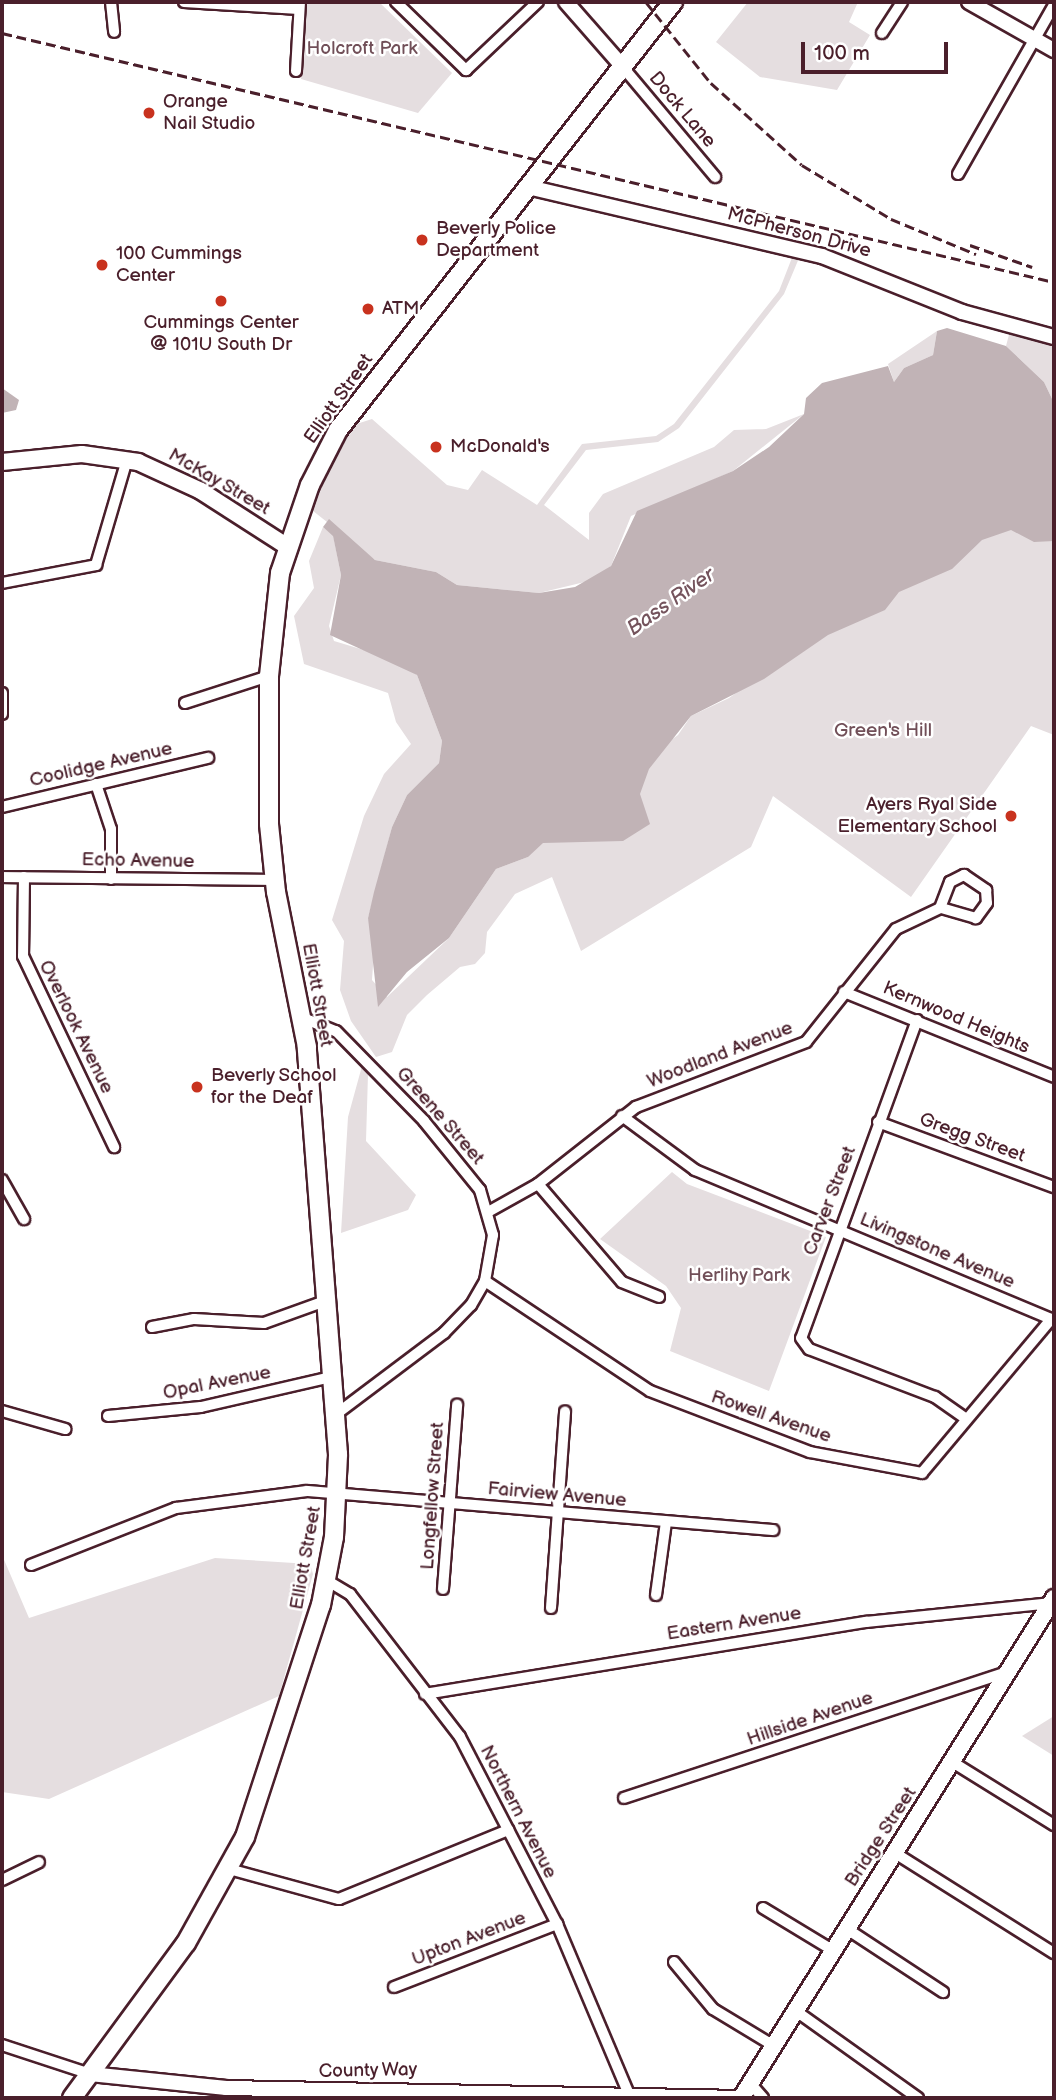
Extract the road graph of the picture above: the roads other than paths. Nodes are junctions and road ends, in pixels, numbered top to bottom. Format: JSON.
{"nodes":[{"id":1,"x":111,"y":2,"type":"edge"},
{"id":2,"x":184,"y":2,"type":"edge"},
{"id":3,"x":193,"y":2,"type":"edge"},
{"id":4,"x":396,"y":2,"type":"edge"},
{"id":5,"x":538,"y":2,"type":"edge"},
{"id":6,"x":566,"y":2,"type":"edge"},
{"id":7,"x":673,"y":2,"type":"edge"},
{"id":8,"x":902,"y":2,"type":"edge"},
{"id":9,"x":969,"y":2,"type":"edge"},
{"id":10,"x":1054,"y":5,"type":"edge"},
{"id":11,"x":300,"y":6,"type":"edge"},
{"id":12,"x":114,"y":32,"type":"dead end"},
{"id":13,"x":882,"y":33,"type":"dead end"},
{"id":14,"x":1035,"y":39,"type":"junction"},
{"id":15,"x":1054,"y":50,"type":"edge"},
{"id":16,"x":622,"y":66,"type":"junction"},
{"id":17,"x":296,"y":71,"type":"dead end"},
{"id":18,"x":958,"y":174,"type":"dead end"},
{"id":19,"x":715,"y":177,"type":"dead end"},
{"id":20,"x":528,"y":187,"type":"junction"},
{"id":21,"x":1054,"y":338,"type":"edge"},
{"id":22,"x":127,"y":460,"type":"junction"},
{"id":23,"x":2,"y":462,"type":"edge"},
{"id":24,"x":288,"y":547,"type":"junction"},
{"id":25,"x":2,"y":583,"type":"edge"},
{"id":26,"x":269,"y":677,"type":"junction"},
{"id":27,"x":2,"y":693,"type":"edge"},
{"id":28,"x":185,"y":703,"type":"dead end"},
{"id":29,"x":3,"y":714,"type":"edge"},
{"id":30,"x":208,"y":758,"type":"dead end"},
{"id":31,"x":96,"y":784,"type":"junction"},
{"id":32,"x":2,"y":807,"type":"edge"},
{"id":33,"x":2,"y":877,"type":"edge"},
{"id":34,"x":24,"y":877,"type":"junction"},
{"id":35,"x":111,"y":879,"type":"junction"},
{"id":36,"x":274,"y":880,"type":"junction"},
{"id":37,"x":940,"y":908,"type":"junction"},
{"id":38,"x":844,"y":992,"type":"junction"},
{"id":39,"x":303,"y":1018,"type":"junction"},
{"id":40,"x":916,"y":1020,"type":"junction"},
{"id":41,"x":1054,"y":1077,"type":"edge"},
{"id":42,"x":622,"y":1116,"type":"junction"},
{"id":43,"x":878,"y":1122,"type":"junction"},
{"id":44,"x":114,"y":1147,"type":"dead end"},
{"id":45,"x":2,"y":1180,"type":"edge"},
{"id":46,"x":538,"y":1184,"type":"junction"},
{"id":47,"x":1054,"y":1187,"type":"edge"},
{"id":48,"x":488,"y":1212,"type":"junction"},
{"id":49,"x":24,"y":1219,"type":"dead end"},
{"id":50,"x":838,"y":1228,"type":"junction"},
{"id":51,"x":485,"y":1281,"type":"junction"},
{"id":52,"x":659,"y":1297,"type":"dead end"},
{"id":53,"x":325,"y":1301,"type":"junction"},
{"id":54,"x":1053,"y":1320,"type":"edge"},
{"id":55,"x":152,"y":1327,"type":"dead end"},
{"id":56,"x":331,"y":1377,"type":"junction"},
{"id":57,"x":457,"y":1405,"type":"dead end"},
{"id":58,"x":2,"y":1411,"type":"edge"},
{"id":59,"x":565,"y":1411,"type":"dead end"},
{"id":60,"x":335,"y":1415,"type":"junction"},
{"id":61,"x":108,"y":1416,"type":"dead end"},
{"id":62,"x":965,"y":1418,"type":"junction"},
{"id":63,"x":65,"y":1429,"type":"dead end"},
{"id":64,"x":338,"y":1492,"type":"junction"},
{"id":65,"x":450,"y":1504,"type":"junction"},
{"id":66,"x":558,"y":1513,"type":"junction"},
{"id":67,"x":666,"y":1521,"type":"junction"},
{"id":68,"x":773,"y":1530,"type":"dead end"},
{"id":69,"x":31,"y":1564,"type":"dead end"},
{"id":70,"x":328,"y":1581,"type":"junction"},
{"id":71,"x":443,"y":1589,"type":"dead end"},
{"id":72,"x":656,"y":1595,"type":"dead end"},
{"id":73,"x":1053,"y":1602,"type":"edge"},
{"id":74,"x":551,"y":1608,"type":"dead end"},
{"id":75,"x":1007,"y":1672,"type":"junction"},
{"id":76,"x":425,"y":1694,"type":"junction"},
{"id":77,"x":954,"y":1763,"type":"junction"},
{"id":78,"x":624,"y":1798,"type":"dead end"},
{"id":79,"x":1054,"y":1825,"type":"edge"},
{"id":80,"x":508,"y":1830,"type":"junction"},
{"id":81,"x":895,"y":1853,"type":"junction"},
{"id":82,"x":39,"y":1862,"type":"dead end"},
{"id":83,"x":229,"y":1868,"type":"junction"},
{"id":84,"x":2,"y":1880,"type":"edge"},
{"id":85,"x":763,"y":1908,"type":"dead end"},
{"id":86,"x":557,"y":1924,"type":"junction"},
{"id":87,"x":847,"y":1929,"type":"junction"},
{"id":88,"x":834,"y":1951,"type":"junction"},
{"id":89,"x":1054,"y":1953,"type":"edge"},
{"id":90,"x":674,"y":1962,"type":"dead end"},
{"id":91,"x":394,"y":1987,"type":"dead end"},
{"id":92,"x":943,"y":1992,"type":"dead end"},
{"id":93,"x":796,"y":2011,"type":"junction"},
{"id":94,"x":2,"y":2045,"type":"edge"},
{"id":95,"x":774,"y":2046,"type":"junction"},
{"id":96,"x":90,"y":2074,"type":"junction"},
{"id":97,"x":750,"y":2083,"type":"junction"},
{"id":98,"x":628,"y":2092,"type":"junction"},
{"id":99,"x":525,"y":2094,"type":"edge"},
{"id":100,"x":72,"y":2098,"type":"edge"},
{"id":101,"x":741,"y":2098,"type":"edge"},
{"id":102,"x":763,"y":2098,"type":"edge"},
{"id":103,"x":918,"y":2098,"type":"edge"}],
"edges":[{"from":1,"to":12,"type":"street"},
{"from":2,"to":3,"type":"street"},
{"from":3,"to":11,"type":"street"},
{"from":4,"to":5,"type":"street"},
{"from":6,"to":16,"type":"street"},
{"from":7,"to":16,"type":"main road","name":"Elliott Street"},
{"from":8,"to":13,"type":"street"},
{"from":9,"to":14,"type":"street"},
{"from":10,"to":14,"type":"street"},
{"from":11,"to":17,"type":"street"},
{"from":14,"to":15,"type":"street"},
{"from":14,"to":18,"type":"street"},
{"from":16,"to":19,"type":"street","name":"Dock Lane"},
{"from":16,"to":20,"type":"main road","name":"Elliott Street"},
{"from":20,"to":21,"type":"street","name":"McPherson Drive"},
{"from":20,"to":24,"type":"main road","name":"Elliott Street"},
{"from":22,"to":23,"type":"main road","name":"McKay Street"},
{"from":22,"to":24,"type":"main road","name":"McKay Street"},
{"from":22,"to":25,"type":"street"},
{"from":24,"to":26,"type":"main road","name":"Elliott Street"},
{"from":26,"to":28,"type":"street"},
{"from":26,"to":36,"type":"main road","name":"Elliott Street"},
{"from":27,"to":29,"type":"street"},
{"from":30,"to":31,"type":"street","name":"Coolidge Avenue"},
{"from":31,"to":32,"type":"street","name":"Coolidge Avenue"},
{"from":31,"to":35,"type":"street"},
{"from":33,"to":34,"type":"street","name":"Echo Avenue"},
{"from":34,"to":35,"type":"street","name":"Echo Avenue"},
{"from":34,"to":44,"type":"street","name":"Overlook Avenue"},
{"from":35,"to":36,"type":"street","name":"Echo Avenue"},
{"from":36,"to":39,"type":"main road","name":"Elliott Street"},
{"from":37,"to":37,"type":"street"},
{"from":37,"to":38,"type":"street","name":"Woodland Avenue"},
{"from":38,"to":40,"type":"street","name":"Kernwood Heights"},
{"from":38,"to":42,"type":"street","name":"Woodland Avenue"},
{"from":39,"to":48,"type":"street","name":"Greene Street"},
{"from":39,"to":53,"type":"main road","name":"Elliott Street"},
{"from":40,"to":41,"type":"street","name":"Kernwood Heights"},
{"from":40,"to":43,"type":"street","name":"Carver Street"},
{"from":42,"to":46,"type":"street","name":"Woodland Avenue"},
{"from":42,"to":50,"type":"street","name":"Livingstone Avenue"},
{"from":43,"to":47,"type":"street","name":"Gregg Street"},
{"from":43,"to":50,"type":"street","name":"Carver Street"},
{"from":45,"to":49,"type":"street"},
{"from":46,"to":48,"type":"street","name":"Woodland Avenue"},
{"from":46,"to":52,"type":"street"},
{"from":48,"to":51,"type":"street","name":"Greene Street"},
{"from":50,"to":54,"type":"street","name":"Livingstone Avenue"},
{"from":50,"to":62,"type":"street","name":"Carver Street"},
{"from":51,"to":60,"type":"street","name":"Greene Street"},
{"from":51,"to":62,"type":"street","name":"Rowell Avenue"},
{"from":53,"to":55,"type":"street"},
{"from":53,"to":56,"type":"main road","name":"Elliott Street"},
{"from":54,"to":62,"type":"street","name":"Rowell Avenue"},
{"from":56,"to":60,"type":"main road","name":"Elliott Street"},
{"from":56,"to":61,"type":"street","name":"Opal Avenue"},
{"from":57,"to":65,"type":"street","name":"Longfellow Street"},
{"from":58,"to":63,"type":"street"},
{"from":59,"to":66,"type":"street"},
{"from":60,"to":64,"type":"main road","name":"Elliott Street"},
{"from":64,"to":65,"type":"street","name":"Fairview Avenue"},
{"from":64,"to":69,"type":"street","name":"Fairview Avenue"},
{"from":64,"to":70,"type":"main road","name":"Elliott Street"},
{"from":65,"to":66,"type":"street","name":"Fairview Avenue"},
{"from":65,"to":71,"type":"street","name":"Longfellow Street"},
{"from":66,"to":67,"type":"street","name":"Fairview Avenue"},
{"from":66,"to":74,"type":"street"},
{"from":67,"to":68,"type":"street","name":"Fairview Avenue"},
{"from":67,"to":72,"type":"street"},
{"from":70,"to":76,"type":"street","name":"Northern Avenue"},
{"from":70,"to":83,"type":"main road","name":"Elliott Street"},
{"from":73,"to":75,"type":"main road","name":"Bridge Street"},
{"from":73,"to":76,"type":"street","name":"Eastern Avenue"},
{"from":75,"to":77,"type":"main road","name":"Bridge Street"},
{"from":75,"to":78,"type":"street","name":"Hillside Avenue"},
{"from":76,"to":80,"type":"street","name":"Northern Avenue"},
{"from":77,"to":79,"type":"street"},
{"from":77,"to":81,"type":"main road","name":"Bridge Street"},
{"from":80,"to":83,"type":"street"},
{"from":80,"to":86,"type":"street","name":"Northern Avenue"},
{"from":81,"to":87,"type":"main road","name":"Bridge Street"},
{"from":81,"to":89,"type":"street"},
{"from":82,"to":84,"type":"street"},
{"from":83,"to":96,"type":"main road","name":"Elliott Street"},
{"from":85,"to":88,"type":"street"},
{"from":86,"to":91,"type":"street","name":"Upton Avenue"},
{"from":86,"to":98,"type":"street","name":"Northern Avenue"},
{"from":87,"to":88,"type":"main road","name":"Bridge Street"},
{"from":87,"to":92,"type":"street"},
{"from":88,"to":93,"type":"main road","name":"Bridge Street"},
{"from":90,"to":95,"type":"street"},
{"from":93,"to":95,"type":"main road","name":"Bridge Street"},
{"from":93,"to":103,"type":"street"},
{"from":94,"to":96,"type":"street","name":"County Way"},
{"from":95,"to":97,"type":"main road","name":"Bridge Street"},
{"from":96,"to":99,"type":"street","name":"County Way"},
{"from":96,"to":100,"type":"main road","name":"Elliott Street"},
{"from":97,"to":101,"type":"main road","name":"Bridge Street"},
{"from":97,"to":102,"type":"street"},
{"from":98,"to":99,"type":"street","name":"County Way"},
{"from":98,"to":101,"type":"street","name":"County Way"}]}
